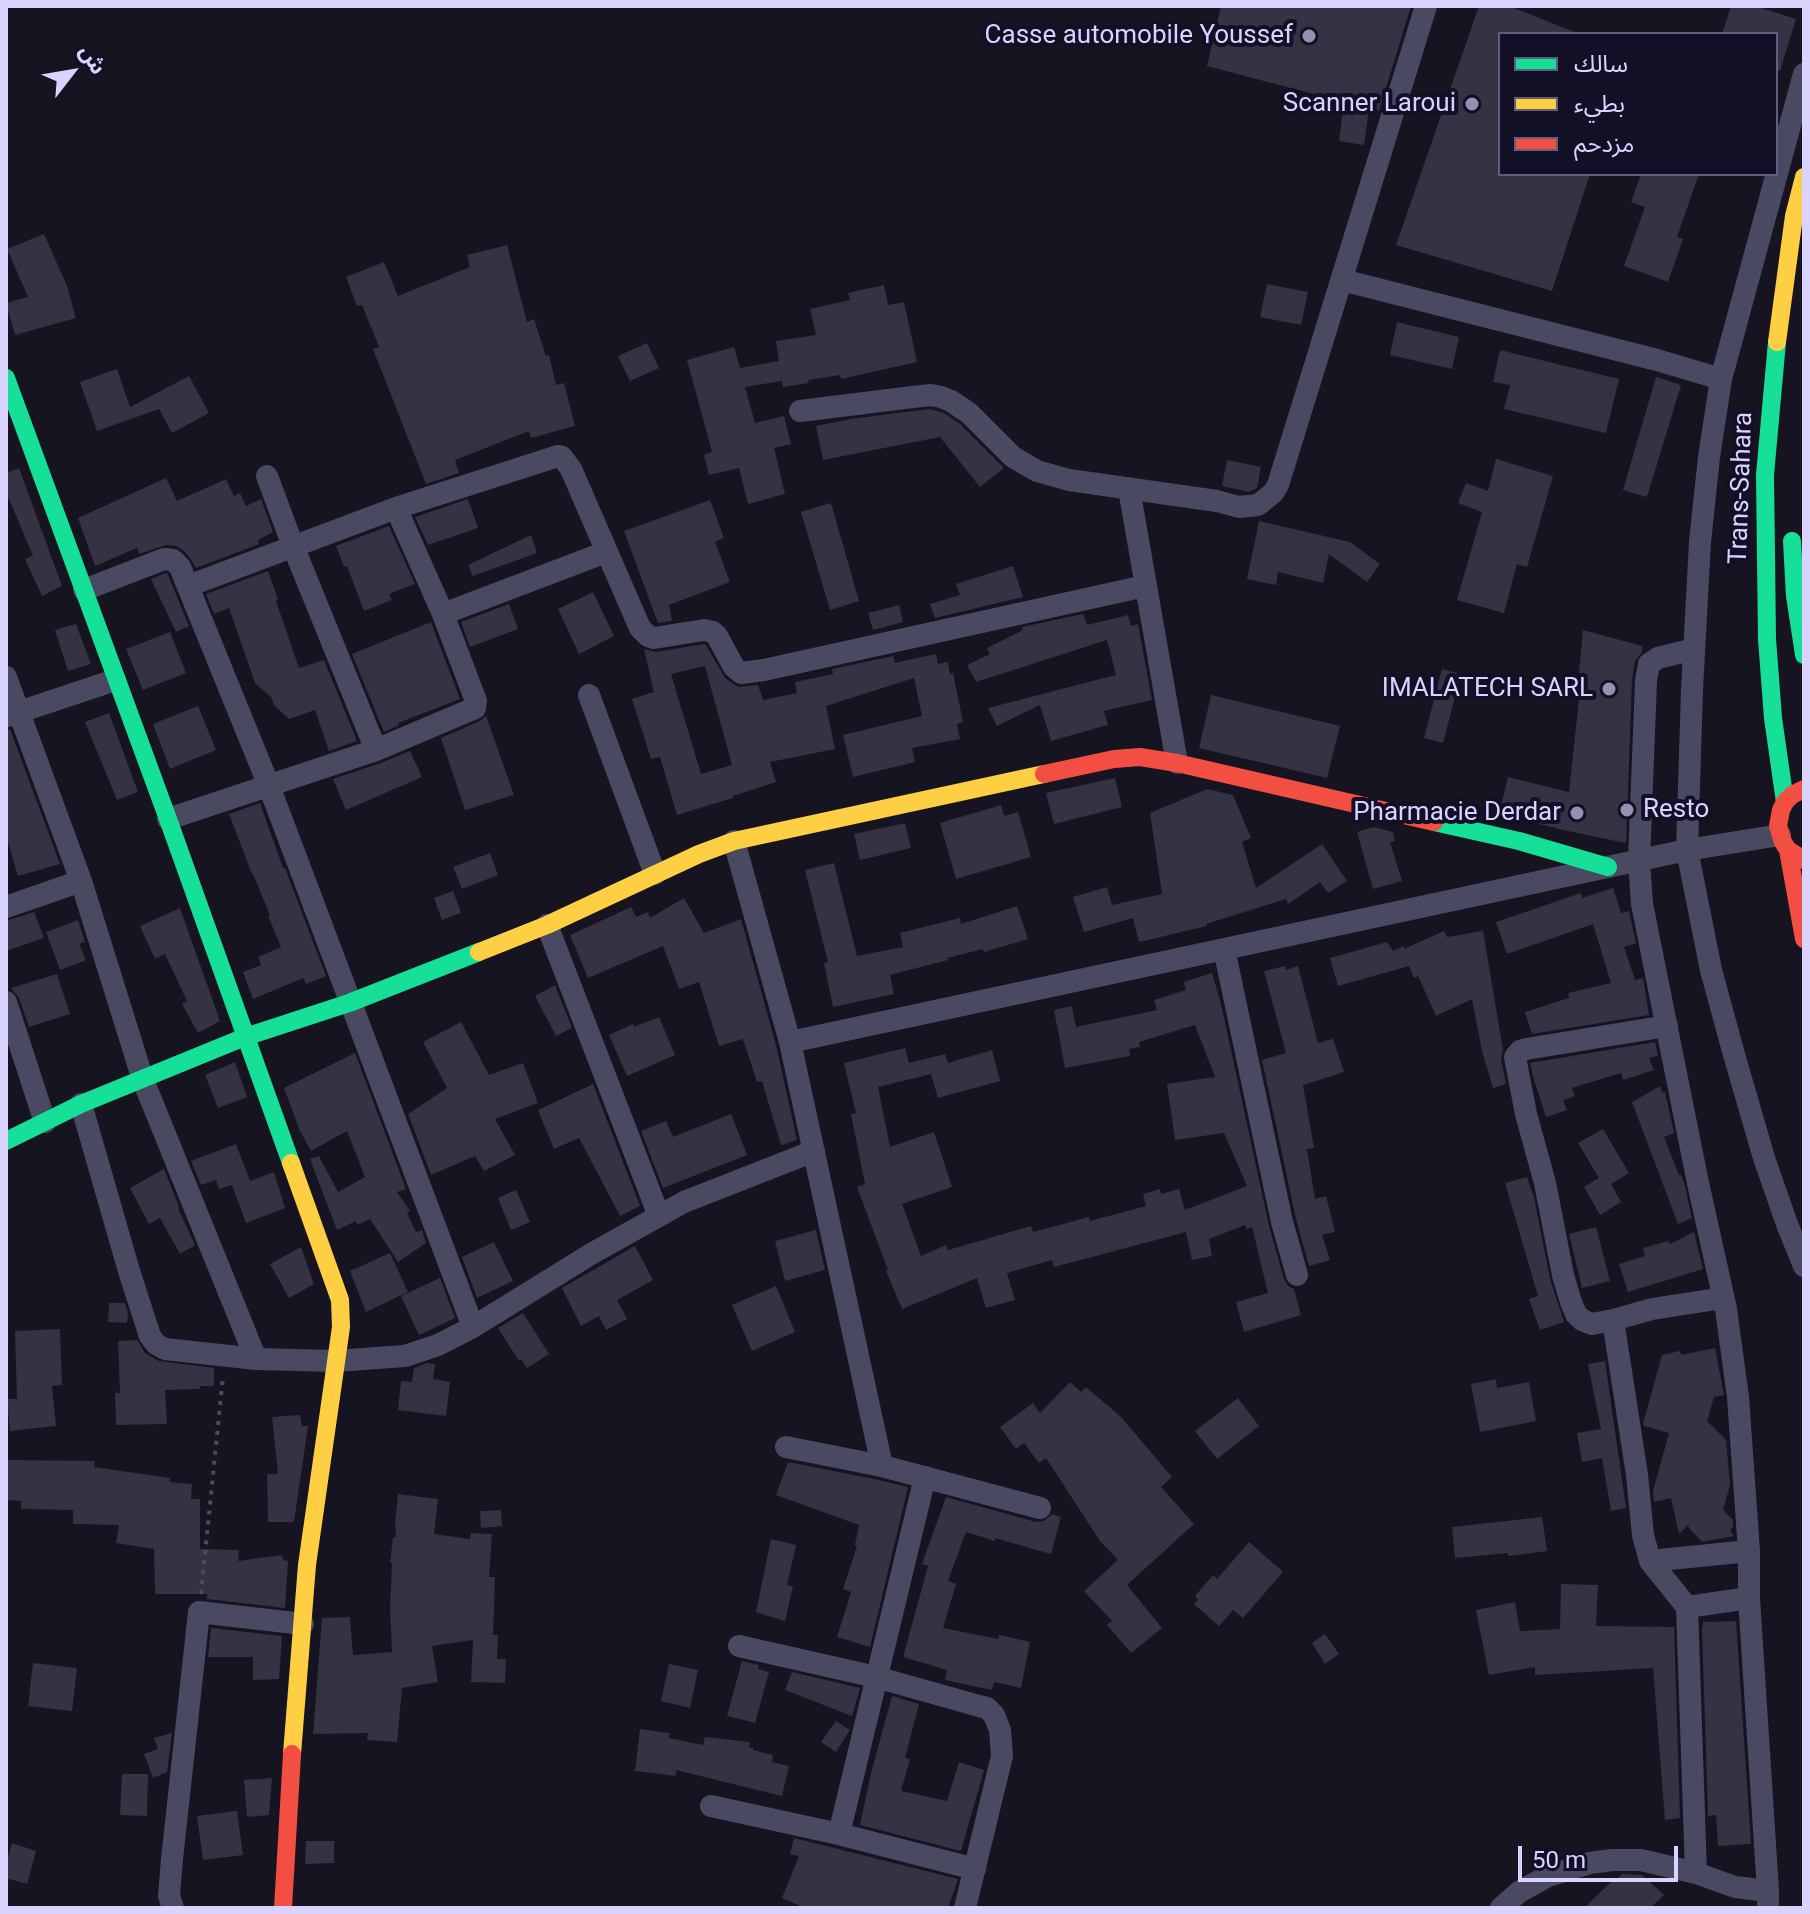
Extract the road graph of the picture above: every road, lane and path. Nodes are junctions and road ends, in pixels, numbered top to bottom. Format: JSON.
{"nodes":[{"id":1,"x":1426,"y":6,"type":"edge"},
{"id":2,"x":1804,"y":74,"type":"edge"},
{"id":3,"x":1778,"y":170,"type":"edge"},
{"id":4,"x":1776,"y":176,"type":"edge"},
{"id":5,"x":1804,"y":177,"type":"edge"},
{"id":6,"x":1342,"y":280,"type":"junction"},
{"id":7,"x":6,"y":378,"type":"edge"},
{"id":8,"x":1721,"y":379,"type":"junction"},
{"id":9,"x":800,"y":411,"type":"dead end"},
{"id":10,"x":267,"y":476,"type":"dead end"},
{"id":11,"x":1129,"y":489,"type":"junction"},
{"id":12,"x":396,"y":508,"type":"junction"},
{"id":13,"x":1791,"y":522,"type":"dead end"},
{"id":14,"x":293,"y":546,"type":"junction"},
{"id":15,"x":606,"y":552,"type":"junction"},
{"id":16,"x":188,"y":586,"type":"junction"},
{"id":17,"x":1145,"y":586,"type":"junction"},
{"id":18,"x":84,"y":590,"type":"junction"},
{"id":19,"x":443,"y":614,"type":"junction"},
{"id":20,"x":1694,"y":649,"type":"junction"},
{"id":21,"x":1804,"y":655,"type":"edge"},
{"id":22,"x":6,"y":677,"type":"edge"},
{"id":23,"x":115,"y":680,"type":"junction"},
{"id":24,"x":589,"y":695,"type":"dead end"},
{"id":25,"x":12,"y":714,"type":"edge"},
{"id":26,"x":376,"y":750,"type":"junction"},
{"id":27,"x":1177,"y":763,"type":"junction"},
{"id":28,"x":269,"y":786,"type":"junction"},
{"id":29,"x":1804,"y":789,"type":"edge"},
{"id":30,"x":1785,"y":802,"type":"junction"},
{"id":31,"x":168,"y":819,"type":"junction"},
{"id":32,"x":734,"y":841,"type":"junction"},
{"id":33,"x":1791,"y":848,"type":"edge"},
{"id":34,"x":1687,"y":850,"type":"junction"},
{"id":35,"x":1639,"y":861,"type":"junction"},
{"id":36,"x":1608,"y":867,"type":"junction"},
{"id":37,"x":655,"y":874,"type":"junction"},
{"id":38,"x":81,"y":881,"type":"junction"},
{"id":39,"x":6,"y":907,"type":"edge"},
{"id":40,"x":547,"y":925,"type":"junction"},
{"id":41,"x":1804,"y":939,"type":"edge"},
{"id":42,"x":1224,"y":949,"type":"junction"},
{"id":43,"x":6,"y":1002,"type":"edge"},
{"id":44,"x":349,"y":1003,"type":"junction"},
{"id":45,"x":1667,"y":1026,"type":"junction"},
{"id":46,"x":245,"y":1037,"type":"junction"},
{"id":47,"x":790,"y":1042,"type":"junction"},
{"id":48,"x":143,"y":1080,"type":"junction"},
{"id":49,"x":81,"y":1104,"type":"junction"},
{"id":50,"x":45,"y":1122,"type":"junction"},
{"id":51,"x":6,"y":1141,"type":"edge"},
{"id":52,"x":814,"y":1151,"type":"junction"},
{"id":53,"x":659,"y":1216,"type":"junction"},
{"id":54,"x":1804,"y":1266,"type":"edge"},
{"id":55,"x":1297,"y":1275,"type":"dead end"},
{"id":56,"x":1723,"y":1298,"type":"junction"},
{"id":57,"x":1613,"y":1320,"type":"junction"},
{"id":58,"x":473,"y":1327,"type":"junction"},
{"id":59,"x":226,"y":1356,"type":"junction"},
{"id":60,"x":256,"y":1359,"type":"junction"},
{"id":61,"x":335,"y":1361,"type":"junction"},
{"id":62,"x":786,"y":1447,"type":"dead end"},
{"id":63,"x":882,"y":1466,"type":"junction"},
{"id":64,"x":925,"y":1477,"type":"junction"},
{"id":65,"x":1040,"y":1508,"type":"dead end"},
{"id":66,"x":1749,"y":1551,"type":"junction"},
{"id":67,"x":1650,"y":1561,"type":"junction"},
{"id":68,"x":1749,"y":1598,"type":"junction"},
{"id":69,"x":1687,"y":1607,"type":"junction"},
{"id":70,"x":199,"y":1612,"type":"junction"},
{"id":71,"x":303,"y":1624,"type":"junction"},
{"id":72,"x":739,"y":1646,"type":"dead end"},
{"id":73,"x":876,"y":1677,"type":"junction"},
{"id":74,"x":711,"y":1806,"type":"dead end"},
{"id":75,"x":839,"y":1834,"type":"junction"},
{"id":76,"x":975,"y":1869,"type":"junction"},
{"id":77,"x":1696,"y":1873,"type":"junction"},
{"id":78,"x":1519,"y":1892,"type":"junction"},
{"id":79,"x":1768,"y":1900,"type":"edge"},
{"id":80,"x":173,"y":1908,"type":"edge"},
{"id":81,"x":283,"y":1908,"type":"edge"},
{"id":82,"x":965,"y":1908,"type":"edge"},
{"id":83,"x":1501,"y":1908,"type":"edge"},
{"id":84,"x":1537,"y":1908,"type":"edge"}],
"edges":[{"from":1,"to":6,"type":"street"},
{"from":2,"to":3,"type":"street"},
{"from":4,"to":8,"type":"street"},
{"from":5,"to":30,"type":"main road","name":"Trans-Sahara"},
{"from":6,"to":8,"type":"street"},
{"from":6,"to":11,"type":"street"},
{"from":7,"to":18,"type":"main road"},
{"from":8,"to":20,"type":"street"},
{"from":9,"to":11,"type":"street"},
{"from":10,"to":14,"type":"street"},
{"from":11,"to":17,"type":"street"},
{"from":12,"to":14,"type":"street"},
{"from":12,"to":15,"type":"street"},
{"from":12,"to":19,"type":"street"},
{"from":13,"to":21,"type":"main road","name":"Trans-Sahara"},
{"from":14,"to":16,"type":"street"},
{"from":14,"to":26,"type":"street"},
{"from":15,"to":17,"type":"street"},
{"from":15,"to":19,"type":"street"},
{"from":16,"to":18,"type":"street"},
{"from":16,"to":28,"type":"street"},
{"from":17,"to":27,"type":"street"},
{"from":18,"to":23,"type":"main road"},
{"from":19,"to":26,"type":"street"},
{"from":20,"to":34,"type":"street"},
{"from":20,"to":35,"type":"street"},
{"from":22,"to":25,"type":"street"},
{"from":23,"to":25,"type":"street"},
{"from":23,"to":31,"type":"main road"},
{"from":24,"to":37,"type":"street"},
{"from":25,"to":38,"type":"street"},
{"from":26,"to":28,"type":"street"},
{"from":27,"to":32,"type":"main road"},
{"from":27,"to":36,"type":"main road"},
{"from":28,"to":31,"type":"street"},
{"from":28,"to":44,"type":"street"},
{"from":29,"to":30,"type":"main road"},
{"from":30,"to":33,"type":"main road","name":"Trans-Sahara"},
{"from":31,"to":46,"type":"main road"},
{"from":32,"to":37,"type":"main road"},
{"from":32,"to":47,"type":"street"},
{"from":33,"to":34,"type":"street"},
{"from":33,"to":41,"type":"main road"},
{"from":34,"to":35,"type":"street"},
{"from":34,"to":54,"type":"street"},
{"from":35,"to":36,"type":"street"},
{"from":35,"to":45,"type":"street"},
{"from":36,"to":42,"type":"street"},
{"from":37,"to":40,"type":"main road"},
{"from":38,"to":39,"type":"street"},
{"from":38,"to":48,"type":"street"},
{"from":40,"to":44,"type":"main road"},
{"from":40,"to":53,"type":"street"},
{"from":42,"to":47,"type":"street"},
{"from":42,"to":55,"type":"street"},
{"from":43,"to":50,"type":"street"},
{"from":44,"to":46,"type":"main road"},
{"from":44,"to":58,"type":"street"},
{"from":45,"to":56,"type":"street"},
{"from":45,"to":57,"type":"street"},
{"from":46,"to":48,"type":"main road"},
{"from":46,"to":61,"type":"main road"},
{"from":47,"to":52,"type":"street"},
{"from":48,"to":49,"type":"main road"},
{"from":48,"to":60,"type":"street"},
{"from":49,"to":50,"type":"main road"},
{"from":49,"to":59,"type":"street"},
{"from":50,"to":51,"type":"main road"},
{"from":52,"to":53,"type":"street"},
{"from":52,"to":63,"type":"street"},
{"from":53,"to":58,"type":"street"},
{"from":56,"to":57,"type":"street"},
{"from":56,"to":66,"type":"street"},
{"from":57,"to":67,"type":"street"},
{"from":58,"to":61,"type":"street"},
{"from":59,"to":60,"type":"street"},
{"from":59,"to":70,"type":"path"},
{"from":60,"to":61,"type":"street"},
{"from":61,"to":71,"type":"main road"},
{"from":62,"to":63,"type":"street"},
{"from":63,"to":64,"type":"street"},
{"from":64,"to":65,"type":"street"},
{"from":64,"to":73,"type":"street"},
{"from":66,"to":67,"type":"street"},
{"from":66,"to":68,"type":"street"},
{"from":67,"to":69,"type":"street"},
{"from":68,"to":69,"type":"street"},
{"from":68,"to":79,"type":"street"},
{"from":69,"to":77,"type":"street"},
{"from":70,"to":71,"type":"street"},
{"from":70,"to":80,"type":"street"},
{"from":71,"to":81,"type":"main road"},
{"from":72,"to":73,"type":"street"},
{"from":73,"to":75,"type":"street"},
{"from":73,"to":76,"type":"street"},
{"from":74,"to":75,"type":"street"},
{"from":75,"to":76,"type":"street"},
{"from":76,"to":82,"type":"street"},
{"from":77,"to":78,"type":"street"},
{"from":77,"to":79,"type":"street"},
{"from":78,"to":83,"type":"street"},
{"from":78,"to":84,"type":"street"}]}
